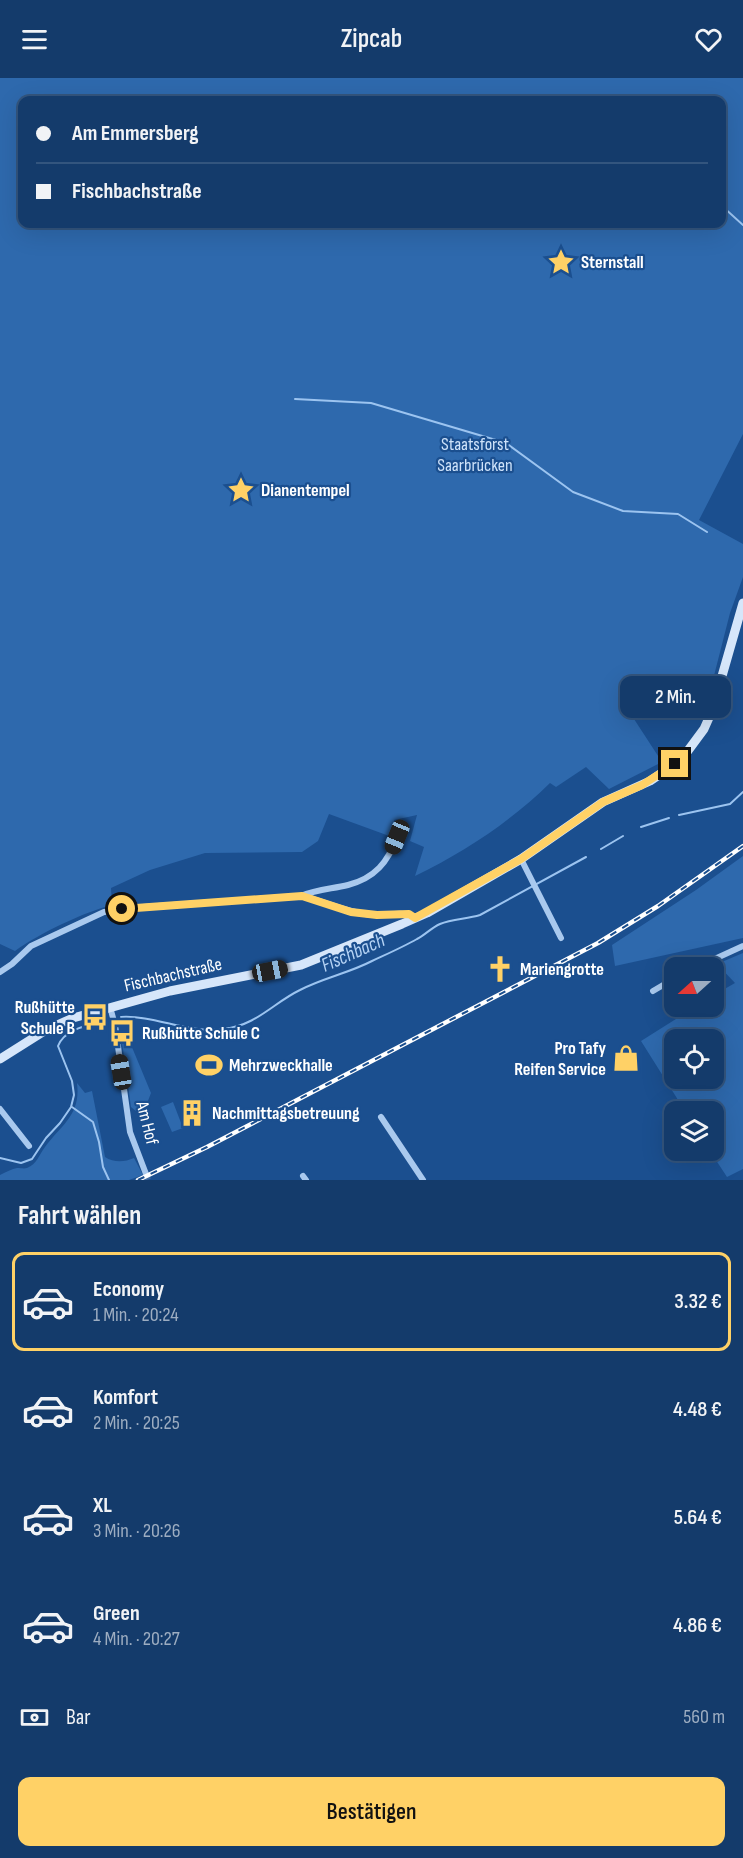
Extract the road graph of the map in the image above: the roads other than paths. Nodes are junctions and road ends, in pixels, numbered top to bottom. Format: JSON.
{"nodes":[{"id":1,"x":743,"y":603,"type":"edge"},
{"id":2,"x":397,"y":837,"type":"dead end"},
{"id":3,"x":521,"y":859,"type":"junction"},
{"id":4,"x":302,"y":896,"type":"junction"},
{"id":5,"x":415,"y":918,"type":"junction"},
{"id":6,"x":561,"y":938,"type":"dead end"},
{"id":7,"x":743,"y":946,"type":"edge"},
{"id":8,"x":720,"y":957,"type":"edge"},
{"id":9,"x":0,"y":972,"type":"edge"},
{"id":10,"x":664,"y":984,"type":"edge"},
{"id":11,"x":653,"y":991,"type":"dead end"},
{"id":12,"x":111,"y":1011,"type":"junction"},
{"id":13,"x":0,"y":1059,"type":"edge"},
{"id":14,"x":0,"y":1109,"type":"edge"},
{"id":15,"x":381,"y":1117,"type":"dead end"},
{"id":16,"x":28,"y":1146,"type":"dead end"},
{"id":17,"x":146,"y":1174,"type":"dead end"},
{"id":18,"x":423,"y":1180,"type":"edge"}],
"edges":[{"from":1,"to":3,"type":"main road","name":"Fischbachstraße"},
{"from":2,"to":4,"type":"street"},
{"from":3,"to":5,"type":"main road","name":"Fischbachstraße"},
{"from":3,"to":6,"type":"street"},
{"from":4,"to":5,"type":"street"},
{"from":4,"to":9,"type":"street"},
{"from":5,"to":12,"type":"main road","name":"Fischbachstraße"},
{"from":7,"to":8,"type":"street"},
{"from":10,"to":11,"type":"street"},
{"from":12,"to":13,"type":"main road","name":"Fischbachstraße"},
{"from":12,"to":17,"type":"street","name":"Am Hof"},
{"from":14,"to":16,"type":"street"},
{"from":15,"to":18,"type":"street"}]}
